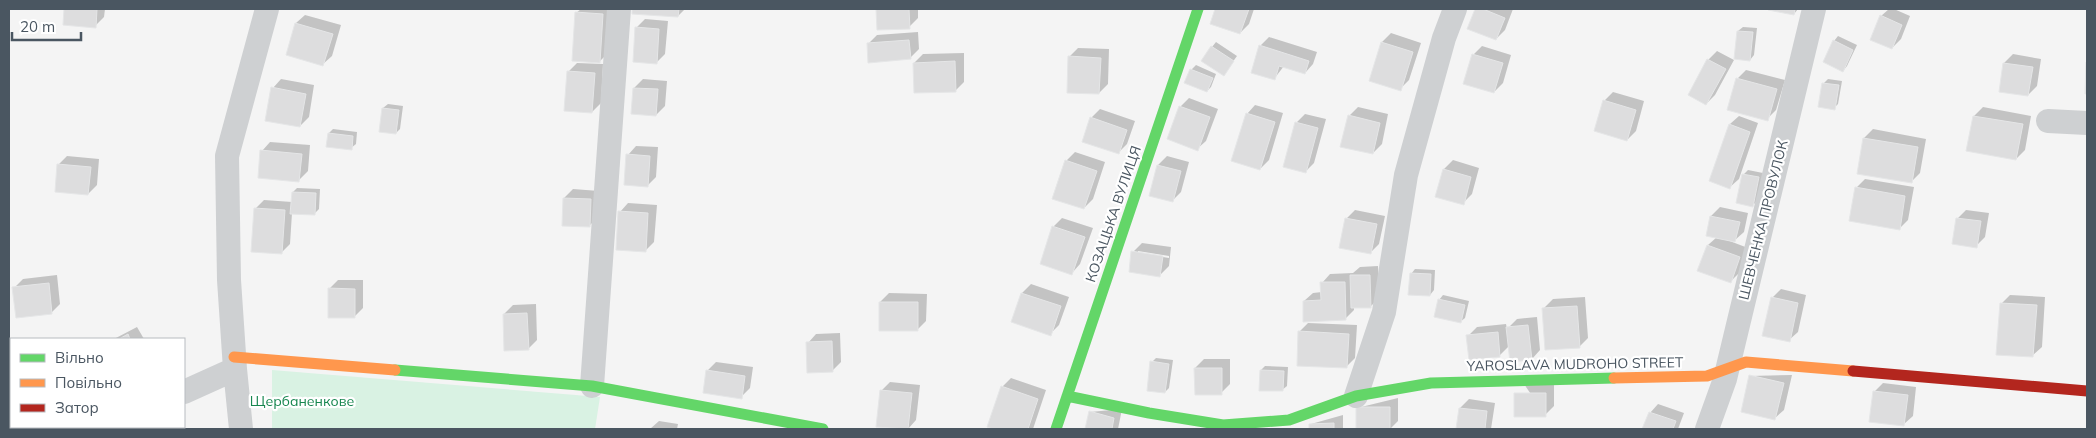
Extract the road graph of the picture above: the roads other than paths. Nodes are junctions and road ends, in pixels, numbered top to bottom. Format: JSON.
{"nodes":[{"id":1,"x":267,"y":9,"type":"edge"},
{"id":2,"x":618,"y":9,"type":"edge"},
{"id":3,"x":1198,"y":9,"type":"edge"},
{"id":4,"x":1455,"y":9,"type":"edge"},
{"id":5,"x":1814,"y":9,"type":"edge"},
{"id":6,"x":2048,"y":121,"type":"dead end"},
{"id":7,"x":2087,"y":123,"type":"edge"},
{"id":8,"x":235,"y":363,"type":"junction"},
{"id":9,"x":1727,"y":369,"type":"junction"},
{"id":10,"x":592,"y":386,"type":"junction"},
{"id":11,"x":185,"y":391,"type":"edge"},
{"id":12,"x":2087,"y":391,"type":"edge"},
{"id":13,"x":1067,"y":396,"type":"junction"},
{"id":14,"x":1356,"y":396,"type":"junction"},
{"id":15,"x":1289,"y":425,"type":"edge"},
{"id":16,"x":242,"y":429,"type":"edge"},
{"id":17,"x":823,"y":429,"type":"edge"},
{"id":18,"x":1056,"y":429,"type":"edge"},
{"id":19,"x":1707,"y":429,"type":"edge"}],
"edges":[{"from":1,"to":8,"type":"street"},
{"from":2,"to":10,"type":"street"},
{"from":3,"to":13,"type":"street","name":"КОЗАЦЬКА ВУЛИЦЯ"},
{"from":4,"to":14,"type":"street"},
{"from":5,"to":9,"type":"street","name":"ШЕВЧЕНКА ПРОВУЛОК"},
{"from":6,"to":7,"type":"street"},
{"from":8,"to":10,"type":"street"},
{"from":8,"to":11,"type":"street"},
{"from":8,"to":16,"type":"street"},
{"from":9,"to":12,"type":"street","name":"YAROSLAVA MUDROHO STREET"},
{"from":9,"to":14,"type":"street","name":"YAROSLAVA MUDROHO STREET"},
{"from":9,"to":19,"type":"street","name":"ШЕВЧЕНКА ПРОВУЛОК"},
{"from":10,"to":17,"type":"street"},
{"from":13,"to":15,"type":"street","name":"YAROSLAVA MUDROHO STREET"},
{"from":13,"to":18,"type":"street","name":"КОЗАЦЬКА ВУЛИЦЯ"},
{"from":14,"to":15,"type":"street","name":"YAROSLAVA MUDROHO STREET"}]}
